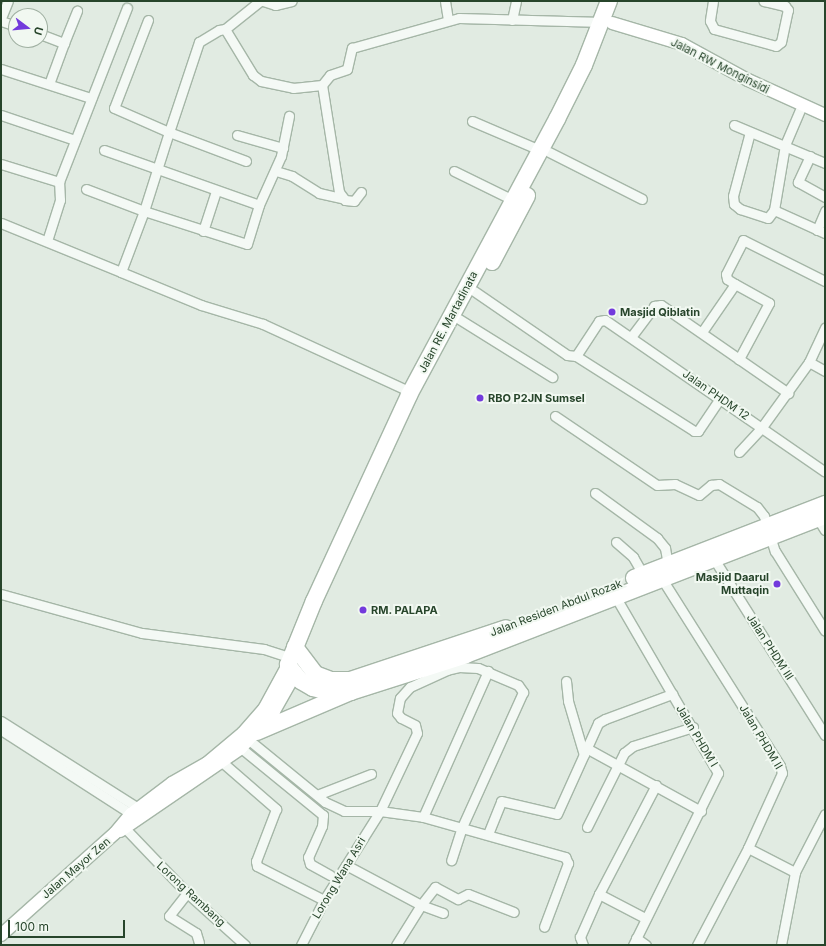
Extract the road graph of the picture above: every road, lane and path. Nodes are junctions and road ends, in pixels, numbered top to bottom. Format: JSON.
{"nodes":[{"id":1,"x":8,"y":1,"type":"edge"},
{"id":2,"x":261,"y":1,"type":"edge"},
{"id":3,"x":292,"y":1,"type":"edge"},
{"id":4,"x":445,"y":1,"type":"edge"},
{"id":5,"x":516,"y":1,"type":"edge"},
{"id":6,"x":609,"y":1,"type":"edge"},
{"id":7,"x":621,"y":1,"type":"edge"},
{"id":8,"x":713,"y":1,"type":"edge"},
{"id":9,"x":764,"y":1,"type":"edge"},
{"id":10,"x":127,"y":8,"type":"dead end"},
{"id":11,"x":77,"y":11,"type":"dead end"},
{"id":12,"x":1,"y":19,"type":"edge"},
{"id":13,"x":148,"y":20,"type":"dead end"},
{"id":14,"x":448,"y":20,"type":"junction"},
{"id":15,"x":512,"y":20,"type":"junction"},
{"id":16,"x":607,"y":23,"type":"junction"},
{"id":17,"x":229,"y":26,"type":"junction"},
{"id":18,"x":48,"y":37,"type":"edge"},
{"id":19,"x":64,"y":43,"type":"junction"},
{"id":20,"x":1,"y":69,"type":"edge"},
{"id":21,"x":49,"y":84,"type":"junction"},
{"id":22,"x":322,"y":85,"type":"junction"},
{"id":23,"x":91,"y":98,"type":"junction"},
{"id":24,"x":802,"y":105,"type":"junction"},
{"id":25,"x":1,"y":115,"type":"edge"},
{"id":26,"x":825,"y":115,"type":"edge"},
{"id":27,"x":289,"y":116,"type":"dead end"},
{"id":28,"x":472,"y":121,"type":"dead end"},
{"id":29,"x":734,"y":125,"type":"dead end"},
{"id":30,"x":169,"y":132,"type":"junction"},
{"id":31,"x":750,"y":132,"type":"junction"},
{"id":32,"x":237,"y":135,"type":"dead end"},
{"id":33,"x":75,"y":140,"type":"junction"},
{"id":34,"x":786,"y":146,"type":"junction"},
{"id":35,"x":283,"y":148,"type":"junction"},
{"id":36,"x":104,"y":150,"type":"dead end"},
{"id":37,"x":544,"y":151,"type":"junction"},
{"id":38,"x":810,"y":156,"type":"junction"},
{"id":39,"x":246,"y":160,"type":"dead end"},
{"id":40,"x":825,"y":163,"type":"edge"},
{"id":41,"x":1,"y":164,"type":"edge"},
{"id":42,"x":158,"y":169,"type":"junction"},
{"id":43,"x":276,"y":171,"type":"junction"},
{"id":44,"x":454,"y":171,"type":"dead end"},
{"id":45,"x":59,"y":182,"type":"junction"},
{"id":46,"x":86,"y":189,"type":"dead end"},
{"id":47,"x":216,"y":191,"type":"junction"},
{"id":48,"x":361,"y":192,"type":"dead end"},
{"id":49,"x":825,"y":197,"type":"edge"},
{"id":50,"x":342,"y":198,"type":"junction"},
{"id":51,"x":642,"y":199,"type":"dead end"},
{"id":52,"x":512,"y":200,"type":"junction"},
{"id":53,"x":259,"y":205,"type":"junction"},
{"id":54,"x":774,"y":210,"type":"junction"},
{"id":55,"x":144,"y":211,"type":"junction"},
{"id":56,"x":825,"y":211,"type":"edge"},
{"id":57,"x":1,"y":223,"type":"edge"},
{"id":58,"x":203,"y":231,"type":"junction"},
{"id":59,"x":821,"y":232,"type":"edge"},
{"id":60,"x":47,"y":241,"type":"junction"},
{"id":61,"x":121,"y":272,"type":"junction"},
{"id":62,"x":825,"y":281,"type":"edge"},
{"id":63,"x":735,"y":284,"type":"junction"},
{"id":64,"x":474,"y":292,"type":"junction"},
{"id":65,"x":459,"y":319,"type":"junction"},
{"id":66,"x":825,"y":328,"type":"edge"},
{"id":67,"x":702,"y":332,"type":"junction"},
{"id":68,"x":631,"y":337,"type":"junction"},
{"id":69,"x":441,"y":345,"type":"junction"},
{"id":70,"x":576,"y":356,"type":"junction"},
{"id":71,"x":739,"y":359,"type":"junction"},
{"id":72,"x":809,"y":362,"type":"junction"},
{"id":73,"x":825,"y":371,"type":"edge"},
{"id":74,"x":552,"y":377,"type":"dead end"},
{"id":75,"x":411,"y":392,"type":"junction"},
{"id":76,"x":788,"y":393,"type":"junction"},
{"id":77,"x":720,"y":398,"type":"junction"},
{"id":78,"x":555,"y":416,"type":"dead end"},
{"id":79,"x":762,"y":427,"type":"junction"},
{"id":80,"x":739,"y":452,"type":"dead end"},
{"id":81,"x":825,"y":472,"type":"edge"},
{"id":82,"x":370,"y":490,"type":"junction"},
{"id":83,"x":595,"y":493,"type":"dead end"},
{"id":84,"x":825,"y":504,"type":"edge"},
{"id":85,"x":823,"y":522,"type":"edge"},
{"id":86,"x":770,"y":533,"type":"junction"},
{"id":87,"x":616,"y":542,"type":"dead end"},
{"id":88,"x":714,"y":559,"type":"junction"},
{"id":89,"x":665,"y":572,"type":"junction"},
{"id":90,"x":643,"y":574,"type":"junction"},
{"id":91,"x":1,"y":594,"type":"edge"},
{"id":92,"x":615,"y":596,"type":"junction"},
{"id":93,"x":825,"y":631,"type":"edge"},
{"id":94,"x":294,"y":661,"type":"junction"},
{"id":95,"x":458,"y":663,"type":"junction"},
{"id":96,"x":488,"y":671,"type":"junction"},
{"id":97,"x":566,"y":681,"type":"dead end"},
{"id":98,"x":351,"y":692,"type":"junction"},
{"id":99,"x":672,"y":694,"type":"junction"},
{"id":100,"x":1,"y":721,"type":"edge"},
{"id":101,"x":693,"y":727,"type":"junction"},
{"id":102,"x":1,"y":730,"type":"edge"},
{"id":103,"x":825,"y":736,"type":"edge"},
{"id":104,"x":249,"y":740,"type":"junction"},
{"id":105,"x":586,"y":752,"type":"junction"},
{"id":106,"x":222,"y":762,"type":"junction"},
{"id":107,"x":618,"y":764,"type":"junction"},
{"id":108,"x":371,"y":774,"type":"dead end"},
{"id":109,"x":656,"y":785,"type":"junction"},
{"id":110,"x":317,"y":795,"type":"junction"},
{"id":111,"x":380,"y":811,"type":"junction"},
{"id":112,"x":701,"y":811,"type":"junction"},
{"id":113,"x":139,"y":814,"type":"junction"},
{"id":114,"x":825,"y":814,"type":"edge"},
{"id":115,"x":423,"y":817,"type":"junction"},
{"id":116,"x":462,"y":827,"type":"junction"},
{"id":117,"x":587,"y":827,"type":"dead end"},
{"id":118,"x":121,"y":829,"type":"junction"},
{"id":119,"x":488,"y":834,"type":"junction"},
{"id":120,"x":748,"y":848,"type":"junction"},
{"id":121,"x":451,"y":860,"type":"dead end"},
{"id":122,"x":346,"y":865,"type":"junction"},
{"id":123,"x":795,"y":872,"type":"junction"},
{"id":124,"x":330,"y":875,"type":"dead end"},
{"id":125,"x":187,"y":893,"type":"junction"},
{"id":126,"x":599,"y":894,"type":"junction"},
{"id":127,"x":324,"y":900,"type":"junction"},
{"id":128,"x":421,"y":905,"type":"junction"},
{"id":129,"x":514,"y":912,"type":"dead end"},
{"id":130,"x":443,"y":913,"type":"dead end"},
{"id":131,"x":645,"y":918,"type":"junction"},
{"id":132,"x":544,"y":927,"type":"dead end"},
{"id":133,"x":1,"y":935,"type":"edge"},
{"id":134,"x":635,"y":941,"type":"edge"},
{"id":135,"x":199,"y":943,"type":"dead end"},
{"id":136,"x":245,"y":945,"type":"edge"},
{"id":137,"x":301,"y":945,"type":"edge"},
{"id":138,"x":396,"y":945,"type":"edge"},
{"id":139,"x":583,"y":945,"type":"edge"},
{"id":140,"x":646,"y":945,"type":"edge"},
{"id":141,"x":696,"y":945,"type":"edge"},
{"id":142,"x":781,"y":945,"type":"edge"}],
"edges":[{"from":1,"to":12,"type":"street"},
{"from":2,"to":3,"type":"street"},
{"from":2,"to":17,"type":"street"},
{"from":4,"to":14,"type":"street"},
{"from":5,"to":15,"type":"street"},
{"from":6,"to":16,"type":"highway"},
{"from":7,"to":16,"type":"highway"},
{"from":8,"to":9,"type":"street"},
{"from":10,"to":23,"type":"street"},
{"from":11,"to":19,"type":"street"},
{"from":13,"to":30,"type":"street"},
{"from":14,"to":15,"type":"street"},
{"from":14,"to":22,"type":"street"},
{"from":15,"to":16,"type":"street"},
{"from":16,"to":24,"type":"street","name":"Jalan RW Monginsidi"},
{"from":16,"to":37,"type":"highway"},
{"from":17,"to":22,"type":"street"},
{"from":17,"to":30,"type":"street"},
{"from":18,"to":19,"type":"street"},
{"from":19,"to":21,"type":"street"},
{"from":20,"to":21,"type":"street"},
{"from":21,"to":23,"type":"street"},
{"from":22,"to":50,"type":"street"},
{"from":23,"to":33,"type":"street"},
{"from":24,"to":26,"type":"street","name":"Jalan RW Monginsidi"},
{"from":24,"to":34,"type":"street"},
{"from":25,"to":33,"type":"street"},
{"from":27,"to":35,"type":"street"},
{"from":28,"to":37,"type":"street"},
{"from":29,"to":31,"type":"street"},
{"from":30,"to":39,"type":"street"},
{"from":30,"to":42,"type":"street"},
{"from":31,"to":34,"type":"street"},
{"from":31,"to":54,"type":"street"},
{"from":32,"to":35,"type":"street"},
{"from":33,"to":45,"type":"street"},
{"from":34,"to":38,"type":"street"},
{"from":34,"to":54,"type":"street"},
{"from":35,"to":43,"type":"street"},
{"from":36,"to":42,"type":"street"},
{"from":37,"to":51,"type":"street"},
{"from":37,"to":52,"type":"highway","name":"Jalan RE. Martadinata"},
{"from":37,"to":64,"type":"highway"},
{"from":38,"to":40,"type":"street"},
{"from":38,"to":49,"type":"street"},
{"from":41,"to":45,"type":"street"},
{"from":42,"to":47,"type":"street"},
{"from":42,"to":55,"type":"street"},
{"from":43,"to":50,"type":"street"},
{"from":43,"to":53,"type":"street"},
{"from":44,"to":52,"type":"street"},
{"from":45,"to":60,"type":"street"},
{"from":46,"to":55,"type":"street"},
{"from":47,"to":53,"type":"street"},
{"from":47,"to":58,"type":"street"},
{"from":48,"to":50,"type":"street"},
{"from":52,"to":69,"type":"highway","name":"Jalan RE. Martadinata"},
{"from":53,"to":58,"type":"street"},
{"from":54,"to":59,"type":"street"},
{"from":55,"to":58,"type":"street"},
{"from":55,"to":61,"type":"street"},
{"from":56,"to":59,"type":"street"},
{"from":57,"to":60,"type":"street"},
{"from":60,"to":61,"type":"street"},
{"from":61,"to":75,"type":"street"},
{"from":62,"to":63,"type":"street"},
{"from":63,"to":67,"type":"street"},
{"from":63,"to":71,"type":"street"},
{"from":64,"to":65,"type":"highway"},
{"from":64,"to":70,"type":"street"},
{"from":65,"to":69,"type":"highway"},
{"from":65,"to":74,"type":"street"},
{"from":66,"to":72,"type":"street"},
{"from":67,"to":68,"type":"street"},
{"from":67,"to":71,"type":"street"},
{"from":68,"to":70,"type":"street","name":"Jalan PHDM 12"},
{"from":68,"to":77,"type":"street","name":"Jalan PHDM 12"},
{"from":69,"to":75,"type":"highway","name":"Jalan RE. Martadinata"},
{"from":69,"to":82,"type":"highway"},
{"from":70,"to":77,"type":"street"},
{"from":71,"to":76,"type":"street"},
{"from":72,"to":73,"type":"street"},
{"from":72,"to":76,"type":"street"},
{"from":75,"to":82,"type":"highway","name":"Jalan RE. Martadinata"},
{"from":76,"to":79,"type":"street"},
{"from":77,"to":79,"type":"street","name":"Jalan PHDM 12"},
{"from":78,"to":86,"type":"street"},
{"from":79,"to":80,"type":"street"},
{"from":79,"to":81,"type":"street","name":"Jalan PHDM 12"},
{"from":82,"to":94,"type":"highway","name":"Jalan RE. Martadinata"},
{"from":83,"to":89,"type":"street","name":"Jalan PHDM II"},
{"from":84,"to":86,"type":"highway","name":"Jalan Residen Abdul Rozak"},
{"from":85,"to":86,"type":"highway","name":"Jalan Residen Abdul Rozak"},
{"from":86,"to":88,"type":"highway","name":"Jalan Residen Abdul Rozak"},
{"from":86,"to":89,"type":"highway","name":"Jalan Residen Abdul Rozak"},
{"from":86,"to":93,"type":"street"},
{"from":87,"to":90,"type":"street"},
{"from":88,"to":89,"type":"highway","name":"Jalan Residen Abdul Rozak"},
{"from":88,"to":103,"type":"street","name":"Jalan PHDM III"},
{"from":89,"to":90,"type":"highway","name":"Jalan Residen Abdul Rozak"},
{"from":89,"to":92,"type":"highway","name":"Jalan Residen Abdul Rozak"},
{"from":89,"to":120,"type":"street","name":"Jalan PHDM II"},
{"from":90,"to":94,"type":"highway","name":"Jalan Residen Abdul Rozak"},
{"from":91,"to":94,"type":"street"},
{"from":92,"to":95,"type":"highway","name":"Jalan Residen Abdul Rozak"},
{"from":92,"to":99,"type":"street","name":"Jalan PHDM I"},
{"from":94,"to":98,"type":"highway"},
{"from":94,"to":104,"type":"street"},
{"from":94,"to":113,"type":"street"},
{"from":95,"to":96,"type":"street"},
{"from":95,"to":98,"type":"highway","name":"Jalan Residen Abdul Rozak"},
{"from":95,"to":111,"type":"street","name":"Lorong Wana Asri"},
{"from":96,"to":115,"type":"street"},
{"from":96,"to":116,"type":"street"},
{"from":97,"to":105,"type":"street"},
{"from":98,"to":104,"type":"highway"},
{"from":99,"to":101,"type":"street","name":"Jalan PHDM I"},
{"from":99,"to":105,"type":"street"},
{"from":100,"to":113,"type":"street"},
{"from":101,"to":107,"type":"street"},
{"from":101,"to":112,"type":"street","name":"Jalan PHDM I"},
{"from":102,"to":113,"type":"street"},
{"from":104,"to":106,"type":"street"},
{"from":104,"to":110,"type":"street"},
{"from":104,"to":124,"type":"street"},
{"from":105,"to":107,"type":"street"},
{"from":105,"to":119,"type":"street"},
{"from":106,"to":113,"type":"street"},
{"from":106,"to":127,"type":"street"},
{"from":107,"to":109,"type":"street"},
{"from":107,"to":117,"type":"street"},
{"from":108,"to":110,"type":"street"},
{"from":109,"to":112,"type":"street"},
{"from":109,"to":126,"type":"street"},
{"from":110,"to":111,"type":"street"},
{"from":111,"to":115,"type":"street"},
{"from":111,"to":122,"type":"street","name":"Lorong Wana Asri"},
{"from":112,"to":131,"type":"street","name":"Jalan PHDM I"},
{"from":113,"to":118,"type":"street","name":"Jalan Mayor Zen"},
{"from":114,"to":123,"type":"street"},
{"from":115,"to":116,"type":"street"},
{"from":116,"to":119,"type":"street"},
{"from":116,"to":121,"type":"street"},
{"from":118,"to":125,"type":"street","name":"Lorong Rambang"},
{"from":118,"to":133,"type":"street","name":"Jalan Mayor Zen"},
{"from":119,"to":132,"type":"street"},
{"from":120,"to":123,"type":"street"},
{"from":120,"to":141,"type":"street","name":"Jalan PHDM II"},
{"from":122,"to":127,"type":"street","name":"Lorong Wana Asri"},
{"from":122,"to":128,"type":"street"},
{"from":123,"to":142,"type":"street"},
{"from":125,"to":135,"type":"street"},
{"from":125,"to":136,"type":"street","name":"Lorong Rambang"},
{"from":126,"to":131,"type":"street"},
{"from":126,"to":139,"type":"street"},
{"from":127,"to":137,"type":"street","name":"Lorong Wana Asri"},
{"from":128,"to":129,"type":"street"},
{"from":128,"to":130,"type":"street"},
{"from":128,"to":138,"type":"street"},
{"from":131,"to":134,"type":"street","name":"Jalan PHDM I"},
{"from":134,"to":140,"type":"street"}]}
